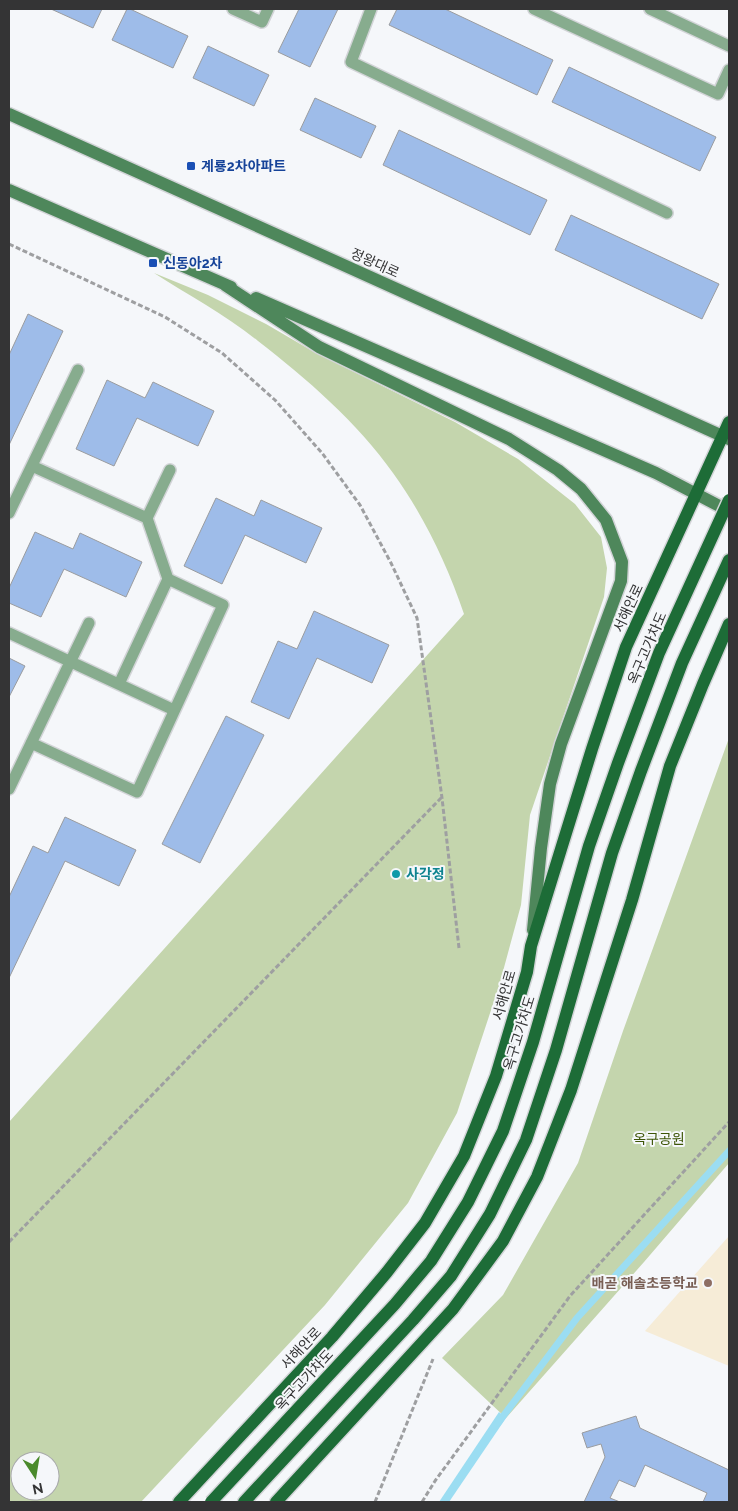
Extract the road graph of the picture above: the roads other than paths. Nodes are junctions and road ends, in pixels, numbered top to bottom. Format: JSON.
{"nodes":[{"id":1,"x":233,"y":9,"type":"edge"},
{"id":2,"x":268,"y":9,"type":"edge"},
{"id":3,"x":371,"y":9,"type":"edge"},
{"id":4,"x":534,"y":9,"type":"edge"},
{"id":5,"x":650,"y":9,"type":"edge"},
{"id":6,"x":729,"y":46,"type":"edge"},
{"id":7,"x":729,"y":70,"type":"edge"},
{"id":8,"x":9,"y":114,"type":"edge"},
{"id":9,"x":9,"y":190,"type":"edge"},
{"id":10,"x":667,"y":213,"type":"dead end"},
{"id":11,"x":225,"y":284,"type":"junction"},
{"id":12,"x":78,"y":370,"type":"dead end"},
{"id":13,"x":729,"y":422,"type":"edge"},
{"id":14,"x":726,"y":438,"type":"edge"},
{"id":15,"x":32,"y":466,"type":"junction"},
{"id":16,"x":170,"y":470,"type":"dead end"},
{"id":17,"x":696,"y":495,"type":"junction"},
{"id":18,"x":729,"y":500,"type":"edge"},
{"id":19,"x":729,"y":511,"type":"edge"},
{"id":20,"x":9,"y":513,"type":"edge"},
{"id":21,"x":147,"y":518,"type":"junction"},
{"id":22,"x":729,"y":560,"type":"edge"},
{"id":23,"x":168,"y":579,"type":"junction"},
{"id":24,"x":89,"y":623,"type":"dead end"},
{"id":25,"x":729,"y":624,"type":"edge"},
{"id":26,"x":9,"y":633,"type":"edge"},
{"id":27,"x":70,"y":662,"type":"junction"},
{"id":28,"x":119,"y":684,"type":"junction"},
{"id":29,"x":174,"y":710,"type":"junction"},
{"id":30,"x":31,"y":743,"type":"junction"},
{"id":31,"x":9,"y":789,"type":"edge"},
{"id":32,"x":531,"y":946,"type":"junction"},
{"id":33,"x":179,"y":1502,"type":"edge"},
{"id":34,"x":211,"y":1502,"type":"edge"},
{"id":35,"x":244,"y":1502,"type":"edge"},
{"id":36,"x":276,"y":1502,"type":"edge"}],
"edges":[{"from":1,"to":2,"type":"lane"},
{"from":3,"to":10,"type":"lane"},
{"from":4,"to":7,"type":"lane"},
{"from":5,"to":6,"type":"lane"},
{"from":8,"to":14,"type":"street","name":"정왕대로"},
{"from":9,"to":11,"type":"street"},
{"from":11,"to":17,"type":"street"},
{"from":11,"to":32,"type":"street"},
{"from":12,"to":15,"type":"lane"},
{"from":13,"to":14,"type":"main road","name":"서해안로"},
{"from":14,"to":17,"type":"main road","name":"서해안로"},
{"from":15,"to":20,"type":"lane"},
{"from":15,"to":21,"type":"lane"},
{"from":16,"to":21,"type":"lane"},
{"from":17,"to":19,"type":"street"},
{"from":17,"to":32,"type":"main road","name":"서해안로"},
{"from":18,"to":34,"type":"main road","name":"옥구고가차도","bridge":true},
{"from":21,"to":23,"type":"lane"},
{"from":22,"to":35,"type":"main road"},
{"from":23,"to":28,"type":"lane"},
{"from":23,"to":29,"type":"lane"},
{"from":24,"to":27,"type":"lane"},
{"from":25,"to":36,"type":"main road"},
{"from":26,"to":27,"type":"lane"},
{"from":27,"to":28,"type":"lane"},
{"from":27,"to":30,"type":"lane"},
{"from":28,"to":29,"type":"lane"},
{"from":29,"to":30,"type":"lane"},
{"from":30,"to":31,"type":"lane"},
{"from":32,"to":33,"type":"main road","name":"서해안로"}]}
